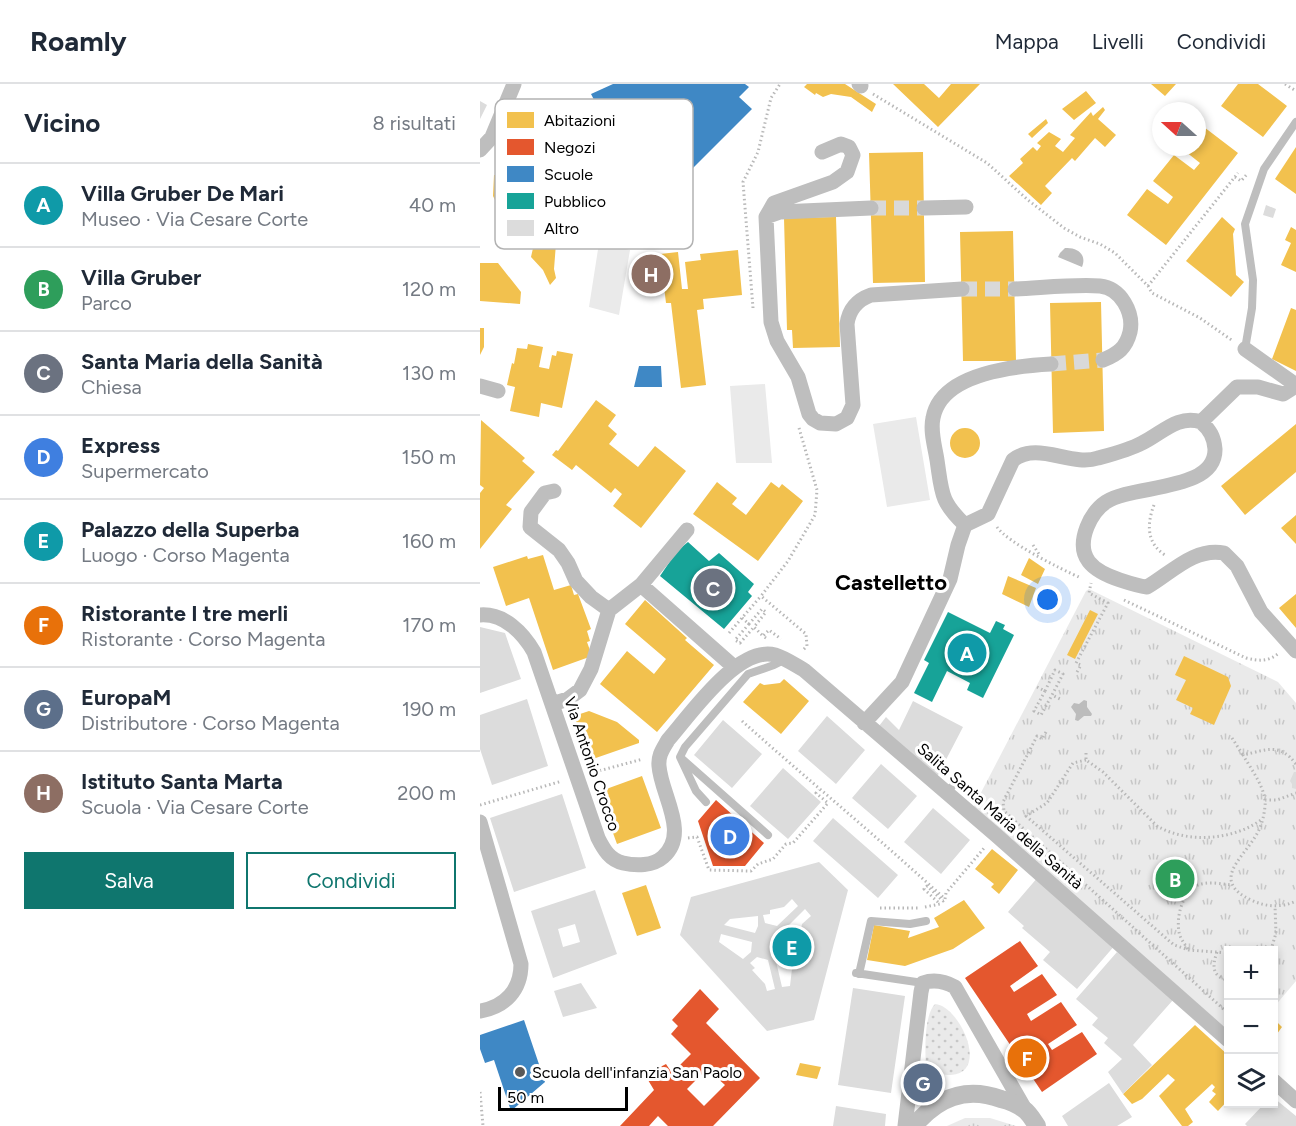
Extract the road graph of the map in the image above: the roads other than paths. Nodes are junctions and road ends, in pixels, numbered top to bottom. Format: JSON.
{"nodes":[{"id":1,"x":514,"y":84,"type":"edge"},
{"id":2,"x":508,"y":99,"type":"edge"},
{"id":3,"x":1296,"y":122,"type":"edge"},
{"id":4,"x":495,"y":130,"type":"edge"},
{"id":5,"x":480,"y":150,"type":"edge"},
{"id":6,"x":822,"y":152,"type":"dead end"},
{"id":7,"x":966,"y":207,"type":"dead end"},
{"id":8,"x":871,"y":208,"type":"tunnel mouth"},
{"id":9,"x":924,"y":208,"type":"tunnel mouth"},
{"id":10,"x":765,"y":217,"type":"junction"},
{"id":11,"x":962,"y":289,"type":"tunnel mouth"},
{"id":12,"x":1015,"y":289,"type":"tunnel mouth"},
{"id":13,"x":1245,"y":349,"type":"joint"},
{"id":14,"x":1103,"y":360,"type":"tunnel mouth"},
{"id":15,"x":1051,"y":364,"type":"tunnel mouth"},
{"id":16,"x":480,"y":386,"type":"edge"},
{"id":17,"x":1296,"y":386,"type":"edge"},
{"id":18,"x":498,"y":391,"type":"dead end"},
{"id":19,"x":1201,"y":422,"type":"junction"},
{"id":20,"x":554,"y":491,"type":"dead end"},
{"id":21,"x":966,"y":525,"type":"junction"},
{"id":22,"x":687,"y":530,"type":"dead end"},
{"id":23,"x":641,"y":585,"type":"junction"},
{"id":24,"x":609,"y":610,"type":"junction"},
{"id":25,"x":480,"y":615,"type":"edge"},
{"id":26,"x":1293,"y":648,"type":"edge"},
{"id":27,"x":784,"y":655,"type":"junction"},
{"id":28,"x":734,"y":667,"type":"junction"},
{"id":29,"x":552,"y":704,"type":"junction"},
{"id":30,"x":864,"y":723,"type":"junction"},
{"id":31,"x":680,"y":757,"type":"junction"},
{"id":32,"x":957,"y":781,"type":"dead end"},
{"id":33,"x":946,"y":793,"type":"junction"},
{"id":34,"x":706,"y":802,"type":"dead end"},
{"id":35,"x":480,"y":822,"type":"edge"},
{"id":36,"x":768,"y":835,"type":"dead end"},
{"id":37,"x":926,"y":921,"type":"dead end"},
{"id":38,"x":923,"y":983,"type":"junction"},
{"id":39,"x":480,"y":1011,"type":"edge"},
{"id":40,"x":1224,"y":1037,"type":"edge"},
{"id":41,"x":1278,"y":1085,"type":"edge"},
{"id":42,"x":1296,"y":1101,"type":"edge"},
{"id":43,"x":1026,"y":1111,"type":"junction"},
{"id":44,"x":905,"y":1126,"type":"edge"},
{"id":45,"x":914,"y":1126,"type":"edge"},
{"id":46,"x":1037,"y":1126,"type":"edge"}],
"edges":[{"from":1,"to":2,"type":"street"},
{"from":3,"to":13,"type":"lane"},
{"from":4,"to":5,"type":"street"},
{"from":6,"to":10,"type":"street"},
{"from":7,"to":9,"type":"street"},
{"from":8,"to":10,"type":"street"},
{"from":10,"to":11,"type":"street"},
{"from":12,"to":14,"type":"street"},
{"from":13,"to":17,"type":"street"},
{"from":15,"to":21,"type":"street"},
{"from":16,"to":18,"type":"street"},
{"from":17,"to":19,"type":"street"},
{"from":19,"to":21,"type":"street"},
{"from":19,"to":26,"type":"street"},
{"from":20,"to":24,"type":"street"},
{"from":21,"to":30,"type":"street"},
{"from":22,"to":23,"type":"street"},
{"from":23,"to":24,"type":"street"},
{"from":23,"to":28,"type":"street"},
{"from":24,"to":29,"type":"street"},
{"from":25,"to":29,"type":"street","name":"Via Antonio Crocco"},
{"from":27,"to":28,"type":"street"},
{"from":27,"to":30,"type":"street","name":"Salita Santa Maria della Sanità"},
{"from":27,"to":31,"type":"lane"},
{"from":28,"to":29,"type":"street","name":"Via Antonio Crocco"},
{"from":30,"to":33,"type":"street","name":"Salita Santa Maria della Sanità"},
{"from":31,"to":34,"type":"lane"},
{"from":31,"to":36,"type":"lane"},
{"from":32,"to":33,"type":"lane"},
{"from":33,"to":40,"type":"street","name":"Salita Santa Maria della Sanità"},
{"from":35,"to":39,"type":"street"},
{"from":37,"to":38,"type":"lane"},
{"from":38,"to":43,"type":"street"},
{"from":38,"to":44,"type":"street"},
{"from":41,"to":42,"type":"street"},
{"from":43,"to":45,"type":"street"},
{"from":43,"to":46,"type":"street"}]}
